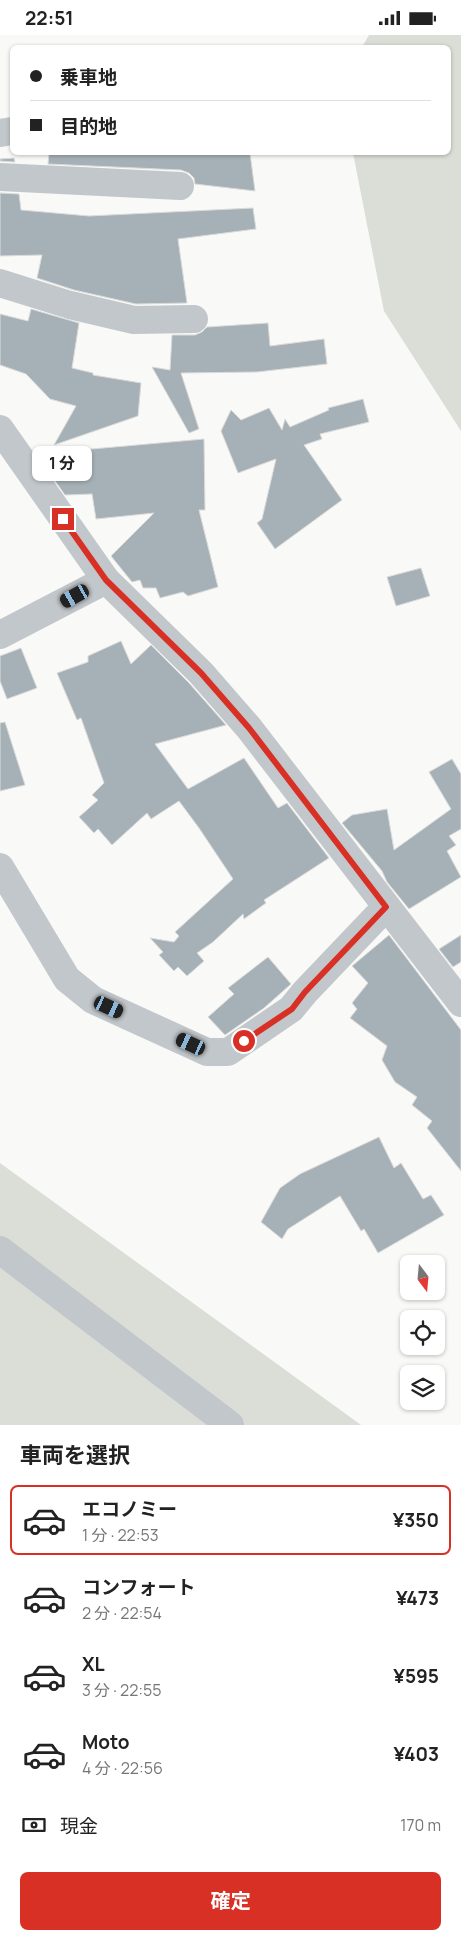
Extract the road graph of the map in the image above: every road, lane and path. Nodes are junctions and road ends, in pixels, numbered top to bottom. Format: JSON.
{"nodes":[{"id":1,"x":0,"y":177,"type":"edge"},
{"id":2,"x":180,"y":186,"type":"dead end"},
{"id":3,"x":0,"y":283,"type":"edge"},
{"id":4,"x":194,"y":319,"type":"dead end"},
{"id":5,"x":0,"y":429,"type":"edge"},
{"id":6,"x":106,"y":580,"type":"junction"},
{"id":7,"x":0,"y":635,"type":"edge"},
{"id":8,"x":0,"y":867,"type":"edge"},
{"id":9,"x":386,"y":907,"type":"junction"},
{"id":10,"x":461,"y":1003,"type":"edge"},
{"id":11,"x":0,"y":1250,"type":"edge"},
{"id":12,"x":230,"y":1425,"type":"edge"}],
"edges":[{"from":1,"to":2,"type":"street"},
{"from":3,"to":4,"type":"street"},
{"from":5,"to":6,"type":"street"},
{"from":6,"to":7,"type":"street"},
{"from":6,"to":9,"type":"street"},
{"from":8,"to":9,"type":"street"},
{"from":9,"to":10,"type":"street"},
{"from":11,"to":12,"type":"street"}]}
